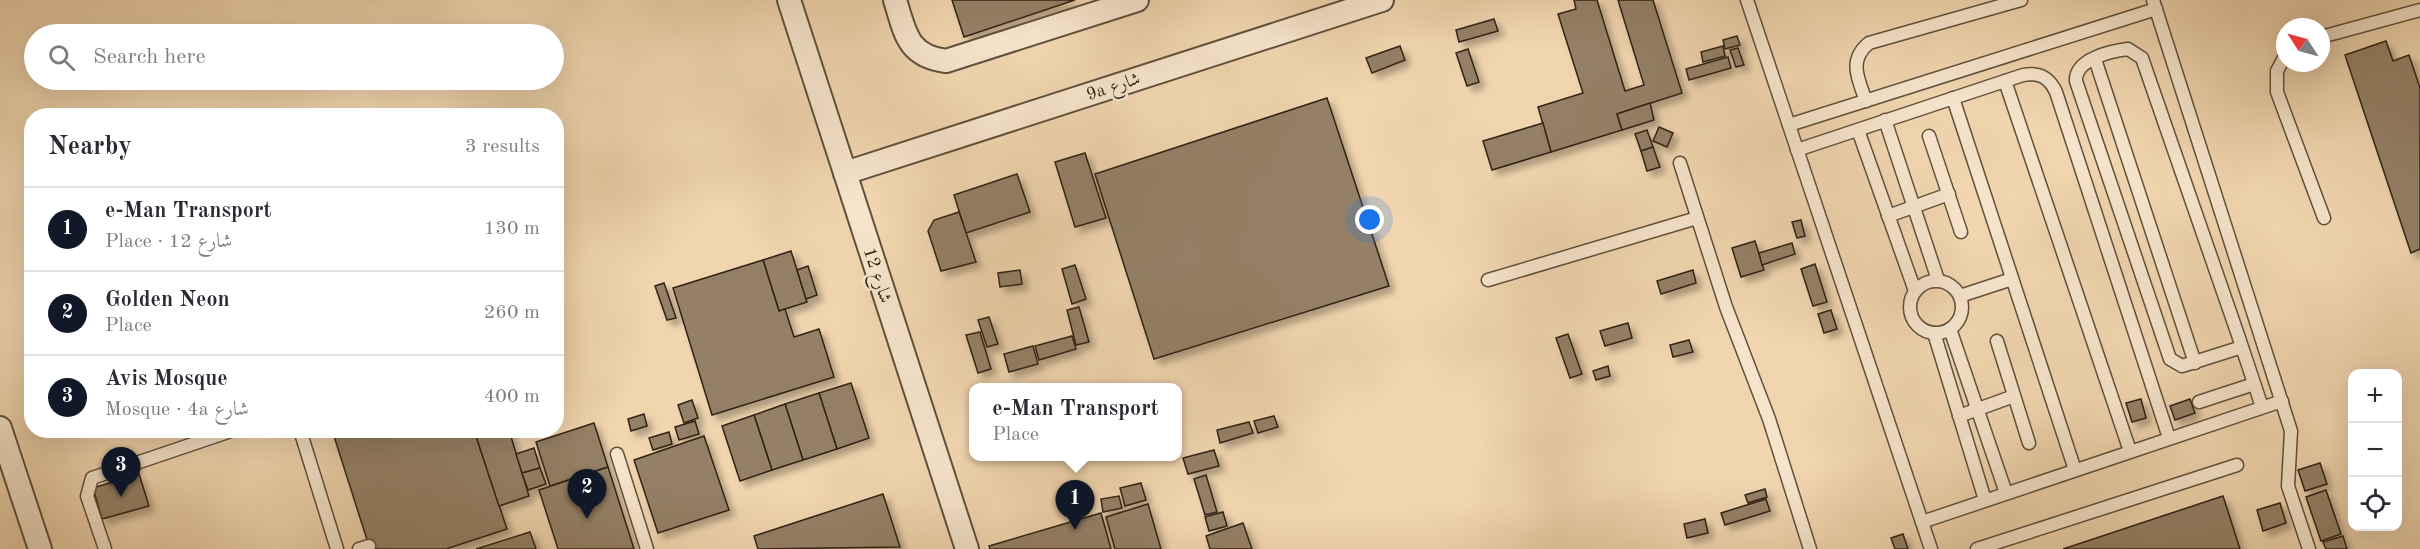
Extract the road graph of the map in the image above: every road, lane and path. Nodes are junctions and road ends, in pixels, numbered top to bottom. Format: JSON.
{"nodes":[{"id":1,"x":789,"y":0,"type":"edge"},
{"id":2,"x":895,"y":0,"type":"edge"},
{"id":3,"x":1137,"y":0,"type":"edge"},
{"id":4,"x":1382,"y":0,"type":"edge"},
{"id":5,"x":1747,"y":0,"type":"edge"},
{"id":6,"x":2021,"y":0,"type":"edge"},
{"id":7,"x":2155,"y":5,"type":"edge"},
{"id":8,"x":2420,"y":10,"type":"edge"},
{"id":9,"x":2330,"y":35,"type":"edge"},
{"id":10,"x":2095,"y":59,"type":"junction"},
{"id":11,"x":2277,"y":72,"type":"edge"},
{"id":12,"x":2005,"y":81,"type":"junction"},
{"id":13,"x":1953,"y":98,"type":"junction"},
{"id":14,"x":1866,"y":101,"type":"junction"},
{"id":15,"x":1885,"y":120,"type":"junction"},
{"id":16,"x":1789,"y":125,"type":"junction"},
{"id":17,"x":1858,"y":130,"type":"junction"},
{"id":18,"x":1929,"y":136,"type":"dead end"},
{"id":19,"x":1797,"y":150,"type":"junction"},
{"id":20,"x":1680,"y":163,"type":"dead end"},
{"id":21,"x":845,"y":173,"type":"junction"},
{"id":22,"x":1949,"y":194,"type":"junction"},
{"id":23,"x":1914,"y":207,"type":"junction"},
{"id":24,"x":1888,"y":216,"type":"junction"},
{"id":25,"x":1697,"y":218,"type":"junction"},
{"id":26,"x":2324,"y":218,"type":"dead end"},
{"id":27,"x":1961,"y":232,"type":"dead end"},
{"id":28,"x":2012,"y":279,"type":"junction"},
{"id":29,"x":1488,"y":280,"type":"dead end"},
{"id":30,"x":1938,"y":280,"type":"junction"},
{"id":31,"x":1915,"y":291,"type":"junction"},
{"id":32,"x":1960,"y":296,"type":"junction"},
{"id":33,"x":1950,"y":329,"type":"junction"},
{"id":34,"x":1934,"y":333,"type":"junction"},
{"id":35,"x":1997,"y":341,"type":"dead end"},
{"id":36,"x":2242,"y":347,"type":"junction"},
{"id":37,"x":2195,"y":363,"type":"junction"},
{"id":38,"x":2254,"y":384,"type":"junction"},
{"id":39,"x":2014,"y":396,"type":"junction"},
{"id":40,"x":2282,"y":400,"type":"junction"},
{"id":41,"x":2199,"y":402,"type":"dead end"},
{"id":42,"x":2262,"y":407,"type":"junction"},
{"id":43,"x":1978,"y":409,"type":"junction"},
{"id":44,"x":1959,"y":416,"type":"junction"},
{"id":45,"x":0,"y":428,"type":"edge"},
{"id":46,"x":210,"y":438,"type":"edge"},
{"id":47,"x":302,"y":438,"type":"edge"},
{"id":48,"x":2169,"y":438,"type":"junction"},
{"id":49,"x":2029,"y":443,"type":"dead end"},
{"id":50,"x":2130,"y":451,"type":"junction"},
{"id":51,"x":617,"y":454,"type":"dead end"},
{"id":52,"x":2237,"y":465,"type":"dead end"},
{"id":53,"x":2075,"y":470,"type":"junction"},
{"id":54,"x":2006,"y":493,"type":"junction"},
{"id":55,"x":1985,"y":500,"type":"junction"},
{"id":56,"x":1922,"y":522,"type":"junction"},
{"id":57,"x":1998,"y":546,"type":"edge"},
{"id":58,"x":40,"y":549,"type":"edge"},
{"id":59,"x":105,"y":549,"type":"edge"},
{"id":60,"x":337,"y":549,"type":"edge"},
{"id":61,"x":647,"y":549,"type":"edge"},
{"id":62,"x":967,"y":549,"type":"edge"},
{"id":63,"x":1810,"y":549,"type":"edge"},
{"id":64,"x":1931,"y":549,"type":"edge"},
{"id":65,"x":1977,"y":549,"type":"edge"},
{"id":66,"x":2309,"y":549,"type":"edge"}],
"edges":[{"from":1,"to":21,"type":"street","name":"شارع 12"},
{"from":2,"to":3,"type":"street"},
{"from":4,"to":21,"type":"street","name":"9a شارع"},
{"from":5,"to":16,"type":"lane"},
{"from":6,"to":14,"type":"lane"},
{"from":7,"to":14,"type":"lane"},
{"from":7,"to":40,"type":"lane"},
{"from":8,"to":9,"type":"lane"},
{"from":10,"to":36,"type":"lane"},
{"from":10,"to":37,"type":"lane"},
{"from":10,"to":37,"type":"lane"},
{"from":11,"to":26,"type":"lane"},
{"from":12,"to":13,"type":"lane"},
{"from":12,"to":48,"type":"lane"},
{"from":12,"to":50,"type":"lane"},
{"from":13,"to":15,"type":"lane"},
{"from":13,"to":28,"type":"lane"},
{"from":14,"to":16,"type":"lane"},
{"from":15,"to":17,"type":"lane"},
{"from":15,"to":23,"type":"lane"},
{"from":16,"to":19,"type":"lane"},
{"from":17,"to":19,"type":"lane"},
{"from":17,"to":24,"type":"lane"},
{"from":18,"to":22,"type":"lane"},
{"from":19,"to":56,"type":"lane"},
{"from":20,"to":25,"type":"lane"},
{"from":21,"to":62,"type":"street","name":"شارع 12"},
{"from":22,"to":23,"type":"lane"},
{"from":22,"to":27,"type":"lane"},
{"from":23,"to":24,"type":"lane"},
{"from":23,"to":30,"type":"lane"},
{"from":24,"to":31,"type":"lane"},
{"from":25,"to":29,"type":"lane"},
{"from":25,"to":63,"type":"lane"},
{"from":28,"to":32,"type":"lane"},
{"from":28,"to":53,"type":"lane"},
{"from":30,"to":31,"type":"lane"},
{"from":30,"to":32,"type":"lane"},
{"from":31,"to":34,"type":"lane"},
{"from":32,"to":33,"type":"lane"},
{"from":33,"to":34,"type":"lane"},
{"from":33,"to":43,"type":"lane"},
{"from":34,"to":44,"type":"lane"},
{"from":35,"to":39,"type":"lane"},
{"from":36,"to":37,"type":"lane"},
{"from":36,"to":38,"type":"lane"},
{"from":38,"to":41,"type":"lane"},
{"from":38,"to":42,"type":"lane"},
{"from":39,"to":43,"type":"lane"},
{"from":39,"to":49,"type":"lane"},
{"from":40,"to":42,"type":"lane"},
{"from":40,"to":66,"type":"lane"},
{"from":42,"to":48,"type":"lane"},
{"from":43,"to":44,"type":"lane"},
{"from":43,"to":54,"type":"lane"},
{"from":44,"to":55,"type":"lane"},
{"from":45,"to":58,"type":"street"},
{"from":46,"to":59,"type":"lane"},
{"from":47,"to":60,"type":"lane"},
{"from":48,"to":50,"type":"lane"},
{"from":50,"to":53,"type":"lane"},
{"from":51,"to":61,"type":"lane"},
{"from":52,"to":57,"type":"lane"},
{"from":53,"to":54,"type":"lane"},
{"from":54,"to":55,"type":"lane"},
{"from":55,"to":56,"type":"lane"},
{"from":56,"to":64,"type":"lane"},
{"from":57,"to":65,"type":"lane"}]}
